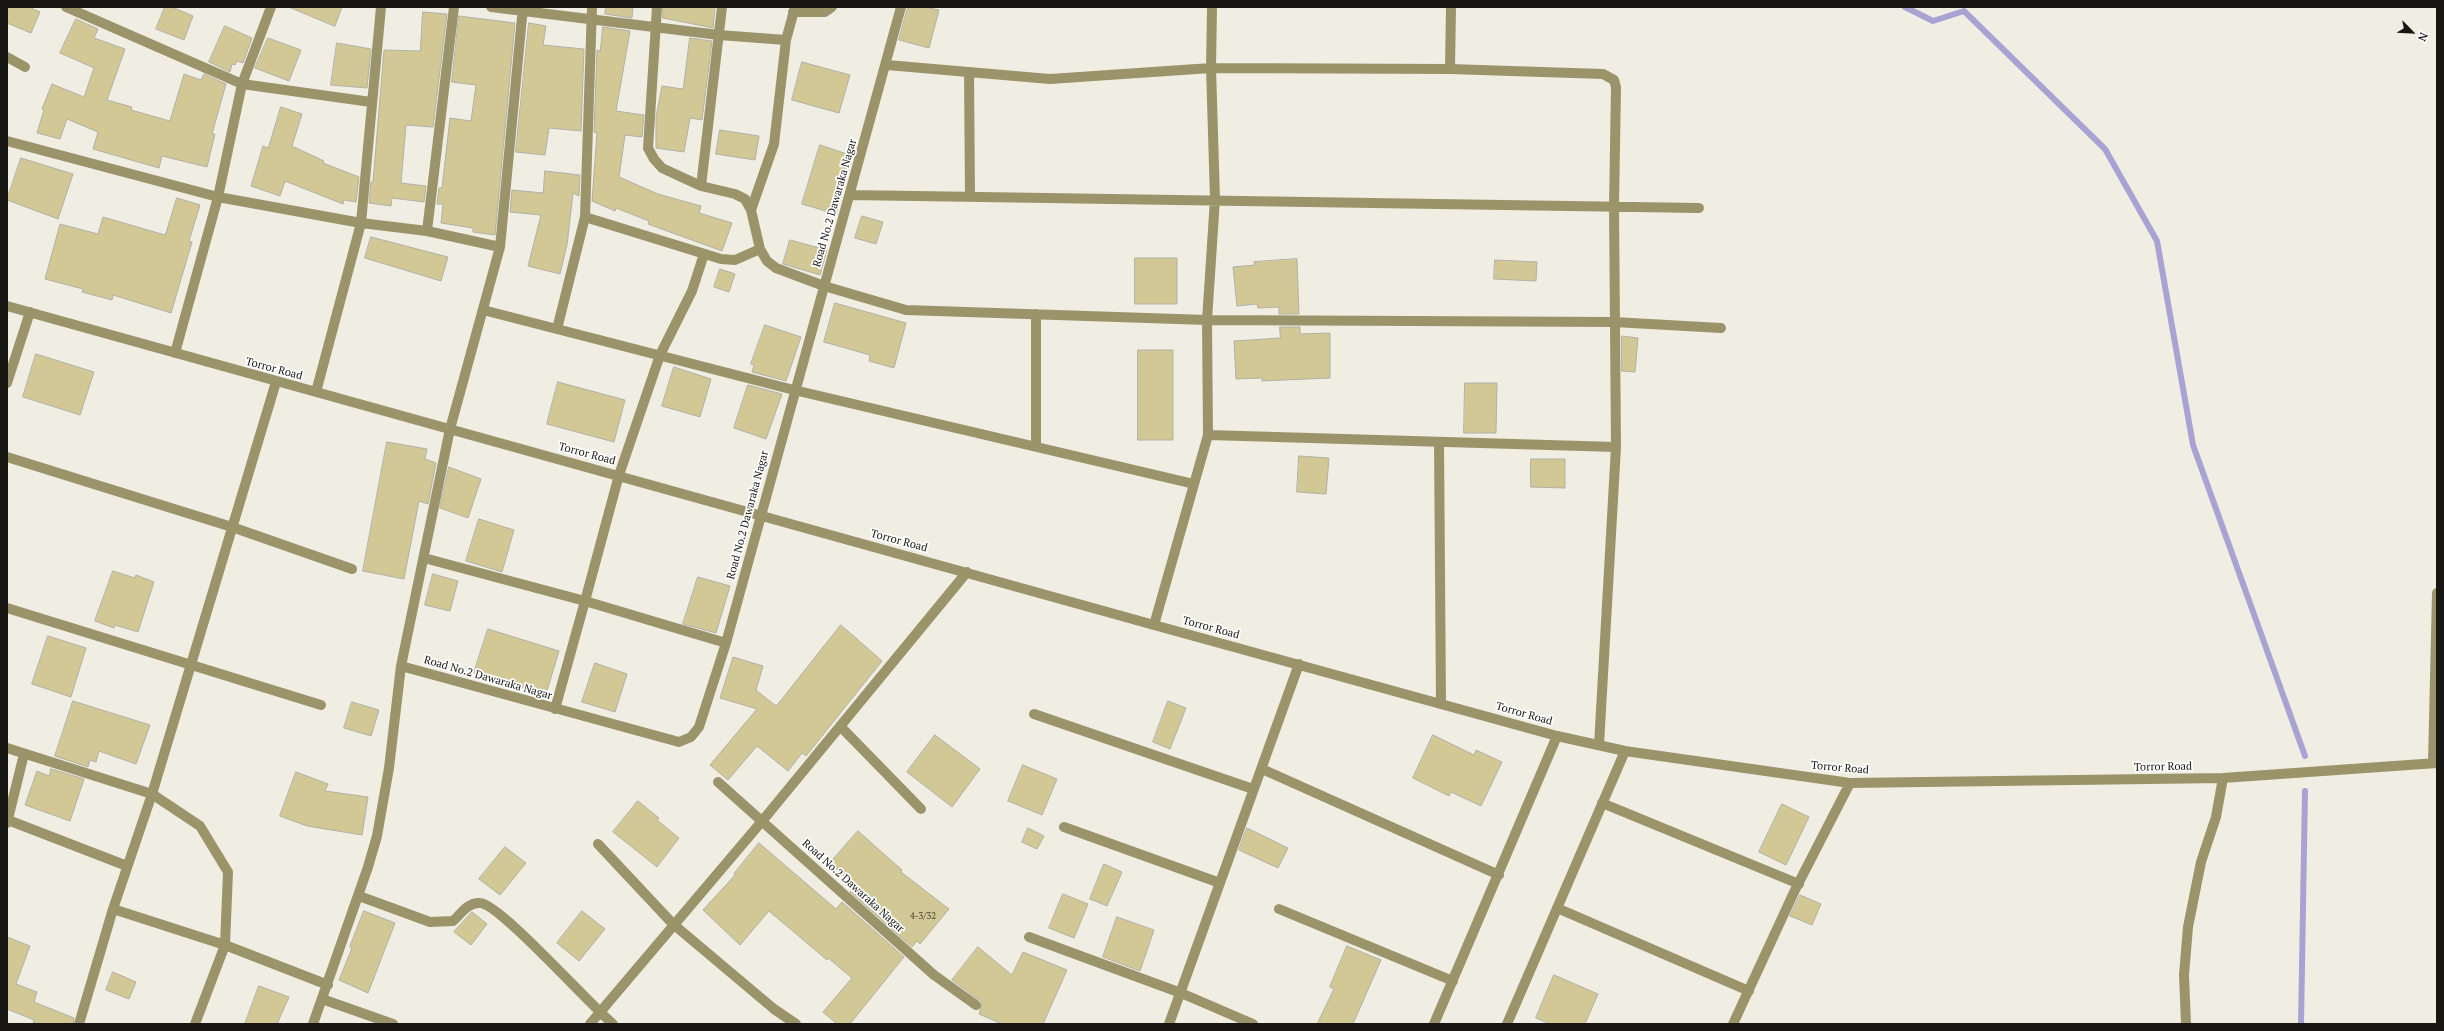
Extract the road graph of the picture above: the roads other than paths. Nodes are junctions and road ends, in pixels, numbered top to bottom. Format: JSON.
{"nodes":[{"id":1,"x":66,"y":7,"type":"edge"},
{"id":2,"x":271,"y":7,"type":"edge"},
{"id":3,"x":381,"y":7,"type":"edge"},
{"id":4,"x":454,"y":7,"type":"edge"},
{"id":5,"x":492,"y":7,"type":"edge"},
{"id":6,"x":592,"y":7,"type":"edge"},
{"id":7,"x":657,"y":7,"type":"edge"},
{"id":8,"x":722,"y":7,"type":"edge"},
{"id":9,"x":832,"y":7,"type":"edge"},
{"id":10,"x":901,"y":7,"type":"edge"},
{"id":11,"x":1212,"y":7,"type":"edge"},
{"id":12,"x":1451,"y":7,"type":"edge"},
{"id":13,"x":523,"y":9,"type":"edge"},
{"id":14,"x":794,"y":9,"type":"edge"},
{"id":15,"x":591,"y":19,"type":"junction"},
{"id":16,"x":654,"y":27,"type":"junction"},
{"id":17,"x":719,"y":35,"type":"junction"},
{"id":18,"x":786,"y":40,"type":"junction"},
{"id":19,"x":7,"y":57,"type":"edge"},
{"id":20,"x":887,"y":65,"type":"junction"},
{"id":21,"x":25,"y":67,"type":"dead end"},
{"id":22,"x":1211,"y":68,"type":"junction"},
{"id":23,"x":1450,"y":69,"type":"junction"},
{"id":24,"x":969,"y":72,"type":"junction"},
{"id":25,"x":242,"y":84,"type":"junction"},
{"id":26,"x":370,"y":102,"type":"junction"},
{"id":27,"x":7,"y":141,"type":"edge"},
{"id":28,"x":701,"y":186,"type":"junction"},
{"id":29,"x":850,"y":195,"type":"junction"},
{"id":30,"x":218,"y":197,"type":"junction"},
{"id":31,"x":970,"y":197,"type":"junction"},
{"id":32,"x":1215,"y":199,"type":"junction"},
{"id":33,"x":1614,"y":206,"type":"junction"},
{"id":34,"x":1699,"y":208,"type":"dead end"},
{"id":35,"x":751,"y":210,"type":"junction"},
{"id":36,"x":585,"y":217,"type":"junction"},
{"id":37,"x":361,"y":223,"type":"junction"},
{"id":38,"x":428,"y":231,"type":"junction"},
{"id":39,"x":500,"y":247,"type":"junction"},
{"id":40,"x":760,"y":249,"type":"junction"},
{"id":41,"x":704,"y":254,"type":"junction"},
{"id":42,"x":824,"y":286,"type":"junction"},
{"id":43,"x":7,"y":306,"type":"edge"},
{"id":44,"x":483,"y":310,"type":"junction"},
{"id":45,"x":30,"y":312,"type":"junction"},
{"id":46,"x":1036,"y":314,"type":"junction"},
{"id":47,"x":1207,"y":320,"type":"junction"},
{"id":48,"x":1614,"y":322,"type":"junction"},
{"id":49,"x":1721,"y":328,"type":"dead end"},
{"id":50,"x":557,"y":329,"type":"junction"},
{"id":51,"x":175,"y":353,"type":"junction"},
{"id":52,"x":660,"y":355,"type":"junction"},
{"id":53,"x":276,"y":382,"type":"junction"},
{"id":54,"x":7,"y":383,"type":"edge"},
{"id":55,"x":794,"y":390,"type":"junction"},
{"id":56,"x":316,"y":392,"type":"junction"},
{"id":57,"x":450,"y":429,"type":"junction"},
{"id":58,"x":1208,"y":435,"type":"junction"},
{"id":59,"x":1439,"y":442,"type":"junction"},
{"id":60,"x":1036,"y":446,"type":"junction"},
{"id":61,"x":1616,"y":447,"type":"junction"},
{"id":62,"x":7,"y":457,"type":"edge"},
{"id":63,"x":619,"y":475,"type":"junction"},
{"id":64,"x":1194,"y":484,"type":"junction"},
{"id":65,"x":759,"y":515,"type":"junction"},
{"id":66,"x":232,"y":527,"type":"junction"},
{"id":67,"x":424,"y":558,"type":"junction"},
{"id":68,"x":352,"y":569,"type":"dead end"},
{"id":69,"x":967,"y":572,"type":"junction"},
{"id":70,"x":2437,"y":593,"type":"edge"},
{"id":71,"x":585,"y":601,"type":"junction"},
{"id":72,"x":7,"y":608,"type":"edge"},
{"id":73,"x":1154,"y":625,"type":"junction"},
{"id":74,"x":726,"y":643,"type":"junction"},
{"id":75,"x":192,"y":664,"type":"junction"},
{"id":76,"x":1298,"y":664,"type":"junction"},
{"id":77,"x":401,"y":666,"type":"junction"},
{"id":78,"x":1441,"y":703,"type":"junction"},
{"id":79,"x":321,"y":705,"type":"dead end"},
{"id":80,"x":555,"y":709,"type":"junction"},
{"id":81,"x":1034,"y":714,"type":"dead end"},
{"id":82,"x":840,"y":726,"type":"junction"},
{"id":83,"x":1557,"y":736,"type":"junction"},
{"id":84,"x":1599,"y":745,"type":"junction"},
{"id":85,"x":7,"y":748,"type":"edge"},
{"id":86,"x":1625,"y":751,"type":"junction"},
{"id":87,"x":24,"y":754,"type":"junction"},
{"id":88,"x":2435,"y":763,"type":"edge"},
{"id":89,"x":1262,"y":769,"type":"junction"},
{"id":90,"x":2223,"y":778,"type":"junction"},
{"id":91,"x":718,"y":782,"type":"dead end"},
{"id":92,"x":1850,"y":783,"type":"junction"},
{"id":93,"x":1253,"y":789,"type":"junction"},
{"id":94,"x":152,"y":794,"type":"junction"},
{"id":95,"x":1602,"y":803,"type":"junction"},
{"id":96,"x":921,"y":810,"type":"dead end"},
{"id":97,"x":763,"y":820,"type":"junction"},
{"id":98,"x":8,"y":822,"type":"edge"},
{"id":99,"x":1064,"y":827,"type":"dead end"},
{"id":100,"x":598,"y":844,"type":"dead end"},
{"id":101,"x":127,"y":866,"type":"junction"},
{"id":102,"x":1499,"y":875,"type":"junction"},
{"id":103,"x":1220,"y":883,"type":"junction"},
{"id":104,"x":1799,"y":884,"type":"junction"},
{"id":105,"x":359,"y":896,"type":"junction"},
{"id":106,"x":1557,"y":908,"type":"junction"},
{"id":107,"x":113,"y":909,"type":"junction"},
{"id":108,"x":1279,"y":909,"type":"dead end"},
{"id":109,"x":673,"y":924,"type":"junction"},
{"id":110,"x":1029,"y":937,"type":"dead end"},
{"id":111,"x":225,"y":945,"type":"junction"},
{"id":112,"x":1453,"y":981,"type":"junction"},
{"id":113,"x":328,"y":985,"type":"junction"},
{"id":114,"x":1749,"y":990,"type":"junction"},
{"id":115,"x":1181,"y":993,"type":"junction"},
{"id":116,"x":322,"y":1000,"type":"junction"},
{"id":117,"x":976,"y":1005,"type":"dead end"},
{"id":118,"x":598,"y":1012,"type":"junction"},
{"id":119,"x":79,"y":1024,"type":"edge"},
{"id":120,"x":195,"y":1024,"type":"edge"},
{"id":121,"x":313,"y":1024,"type":"edge"},
{"id":122,"x":393,"y":1024,"type":"edge"},
{"id":123,"x":590,"y":1024,"type":"edge"},
{"id":124,"x":613,"y":1024,"type":"edge"},
{"id":125,"x":796,"y":1024,"type":"edge"},
{"id":126,"x":1169,"y":1024,"type":"edge"},
{"id":127,"x":1253,"y":1024,"type":"edge"},
{"id":128,"x":1434,"y":1024,"type":"edge"},
{"id":129,"x":1506,"y":1024,"type":"edge"},
{"id":130,"x":1733,"y":1024,"type":"edge"},
{"id":131,"x":2186,"y":1024,"type":"edge"}],
"edges":[{"from":1,"to":25,"type":"street"},
{"from":2,"to":25,"type":"street"},
{"from":3,"to":26,"type":"street"},
{"from":4,"to":38,"type":"street"},
{"from":5,"to":13,"type":"street"},
{"from":6,"to":15,"type":"street"},
{"from":7,"to":16,"type":"street"},
{"from":8,"to":17,"type":"street"},
{"from":9,"to":14,"type":"street"},
{"from":10,"to":20,"type":"street","name":"Road No.2 Dawaraka Nagar"},
{"from":11,"to":22,"type":"street"},
{"from":12,"to":23,"type":"street"},
{"from":13,"to":15,"type":"street"},
{"from":13,"to":39,"type":"street"},
{"from":14,"to":18,"type":"street"},
{"from":15,"to":16,"type":"street"},
{"from":15,"to":36,"type":"street"},
{"from":16,"to":17,"type":"street"},
{"from":16,"to":28,"type":"street"},
{"from":17,"to":18,"type":"street"},
{"from":17,"to":28,"type":"street"},
{"from":18,"to":35,"type":"street"},
{"from":19,"to":21,"type":"street"},
{"from":20,"to":24,"type":"street"},
{"from":20,"to":29,"type":"street","name":"Road No.2 Dawaraka Nagar"},
{"from":22,"to":23,"type":"street"},
{"from":22,"to":24,"type":"street"},
{"from":22,"to":32,"type":"street"},
{"from":23,"to":33,"type":"street"},
{"from":24,"to":31,"type":"street"},
{"from":25,"to":26,"type":"street"},
{"from":25,"to":30,"type":"street"},
{"from":26,"to":37,"type":"street"},
{"from":27,"to":30,"type":"street"},
{"from":28,"to":35,"type":"street"},
{"from":29,"to":31,"type":"street"},
{"from":29,"to":42,"type":"street","name":"Road No.2 Dawaraka Nagar"},
{"from":30,"to":37,"type":"street"},
{"from":30,"to":51,"type":"street"},
{"from":31,"to":32,"type":"street"},
{"from":32,"to":33,"type":"street"},
{"from":32,"to":47,"type":"street"},
{"from":33,"to":34,"type":"street"},
{"from":33,"to":48,"type":"street"},
{"from":35,"to":40,"type":"street"},
{"from":36,"to":41,"type":"street"},
{"from":36,"to":50,"type":"street"},
{"from":37,"to":38,"type":"street"},
{"from":37,"to":56,"type":"street"},
{"from":38,"to":39,"type":"street"},
{"from":39,"to":44,"type":"street"},
{"from":40,"to":41,"type":"street"},
{"from":40,"to":42,"type":"street"},
{"from":41,"to":52,"type":"street"},
{"from":42,"to":46,"type":"street"},
{"from":42,"to":55,"type":"street","name":"Road No.2 Dawaraka Nagar"},
{"from":43,"to":45,"type":"street","name":"Torror Road"},
{"from":44,"to":50,"type":"street"},
{"from":44,"to":57,"type":"street"},
{"from":45,"to":51,"type":"street","name":"Torror Road"},
{"from":45,"to":54,"type":"street"},
{"from":46,"to":47,"type":"street"},
{"from":46,"to":60,"type":"street"},
{"from":47,"to":48,"type":"street"},
{"from":47,"to":58,"type":"street"},
{"from":48,"to":49,"type":"street"},
{"from":48,"to":61,"type":"street"},
{"from":50,"to":52,"type":"street"},
{"from":51,"to":53,"type":"street","name":"Torror Road"},
{"from":52,"to":55,"type":"street"},
{"from":52,"to":63,"type":"street"},
{"from":53,"to":56,"type":"street","name":"Torror Road"},
{"from":53,"to":66,"type":"street"},
{"from":55,"to":60,"type":"street"},
{"from":55,"to":65,"type":"street","name":"Road No.2 Dawaraka Nagar"},
{"from":56,"to":57,"type":"street","name":"Torror Road"},
{"from":57,"to":63,"type":"street","name":"Torror Road"},
{"from":57,"to":67,"type":"street"},
{"from":58,"to":59,"type":"street"},
{"from":58,"to":64,"type":"street"},
{"from":59,"to":61,"type":"street"},
{"from":59,"to":78,"type":"street"},
{"from":60,"to":64,"type":"street"},
{"from":61,"to":84,"type":"street"},
{"from":62,"to":66,"type":"street"},
{"from":63,"to":65,"type":"street","name":"Torror Road"},
{"from":63,"to":71,"type":"street"},
{"from":64,"to":73,"type":"street"},
{"from":65,"to":69,"type":"street","name":"Torror Road"},
{"from":65,"to":74,"type":"street","name":"Road No.2 Dawaraka Nagar"},
{"from":66,"to":68,"type":"street"},
{"from":66,"to":75,"type":"street"},
{"from":67,"to":71,"type":"street"},
{"from":67,"to":77,"type":"street"},
{"from":69,"to":73,"type":"street","name":"Torror Road"},
{"from":69,"to":82,"type":"street"},
{"from":70,"to":88,"type":"street"},
{"from":71,"to":74,"type":"street"},
{"from":71,"to":80,"type":"street"},
{"from":72,"to":75,"type":"street"},
{"from":73,"to":76,"type":"street","name":"Torror Road"},
{"from":74,"to":80,"type":"street","name":"Road No.2 Dawaraka Nagar"},
{"from":75,"to":79,"type":"street"},
{"from":75,"to":94,"type":"street"},
{"from":76,"to":78,"type":"street","name":"Torror Road"},
{"from":76,"to":89,"type":"street"},
{"from":77,"to":80,"type":"street","name":"Road No.2 Dawaraka Nagar"},
{"from":77,"to":105,"type":"street"},
{"from":78,"to":83,"type":"street","name":"Torror Road"},
{"from":81,"to":93,"type":"street"},
{"from":82,"to":96,"type":"street"},
{"from":82,"to":97,"type":"street"},
{"from":83,"to":84,"type":"street","name":"Torror Road"},
{"from":83,"to":102,"type":"street"},
{"from":84,"to":86,"type":"street","name":"Torror Road"},
{"from":85,"to":87,"type":"street"},
{"from":86,"to":92,"type":"street","name":"Torror Road"},
{"from":86,"to":95,"type":"street"},
{"from":87,"to":94,"type":"street"},
{"from":87,"to":98,"type":"street"},
{"from":88,"to":90,"type":"street","name":"Torror Road"},
{"from":89,"to":93,"type":"street"},
{"from":89,"to":102,"type":"street"},
{"from":90,"to":92,"type":"street","name":"Torror Road"},
{"from":90,"to":131,"type":"street"},
{"from":91,"to":97,"type":"street","name":"Road No.2 Dawaraka Nagar"},
{"from":92,"to":104,"type":"street"},
{"from":93,"to":103,"type":"street"},
{"from":94,"to":101,"type":"street"},
{"from":94,"to":111,"type":"street"},
{"from":95,"to":104,"type":"street"},
{"from":95,"to":106,"type":"street"},
{"from":97,"to":109,"type":"street"},
{"from":97,"to":117,"type":"street","name":"Road No.2 Dawaraka Nagar"},
{"from":98,"to":101,"type":"street"},
{"from":99,"to":103,"type":"street"},
{"from":100,"to":109,"type":"street"},
{"from":101,"to":107,"type":"street"},
{"from":102,"to":112,"type":"street"},
{"from":103,"to":115,"type":"street"},
{"from":104,"to":114,"type":"street"},
{"from":105,"to":113,"type":"street"},
{"from":105,"to":118,"type":"street"},
{"from":106,"to":114,"type":"street"},
{"from":106,"to":129,"type":"street"},
{"from":107,"to":111,"type":"street"},
{"from":107,"to":119,"type":"street"},
{"from":108,"to":112,"type":"street"},
{"from":109,"to":118,"type":"street"},
{"from":109,"to":125,"type":"street"},
{"from":110,"to":115,"type":"street"},
{"from":111,"to":113,"type":"street"},
{"from":111,"to":120,"type":"street"},
{"from":112,"to":128,"type":"street"},
{"from":113,"to":116,"type":"street"},
{"from":114,"to":130,"type":"street"},
{"from":115,"to":126,"type":"street"},
{"from":115,"to":127,"type":"street"},
{"from":116,"to":121,"type":"street"},
{"from":116,"to":122,"type":"street"},
{"from":118,"to":123,"type":"street"},
{"from":118,"to":124,"type":"street"}]}
